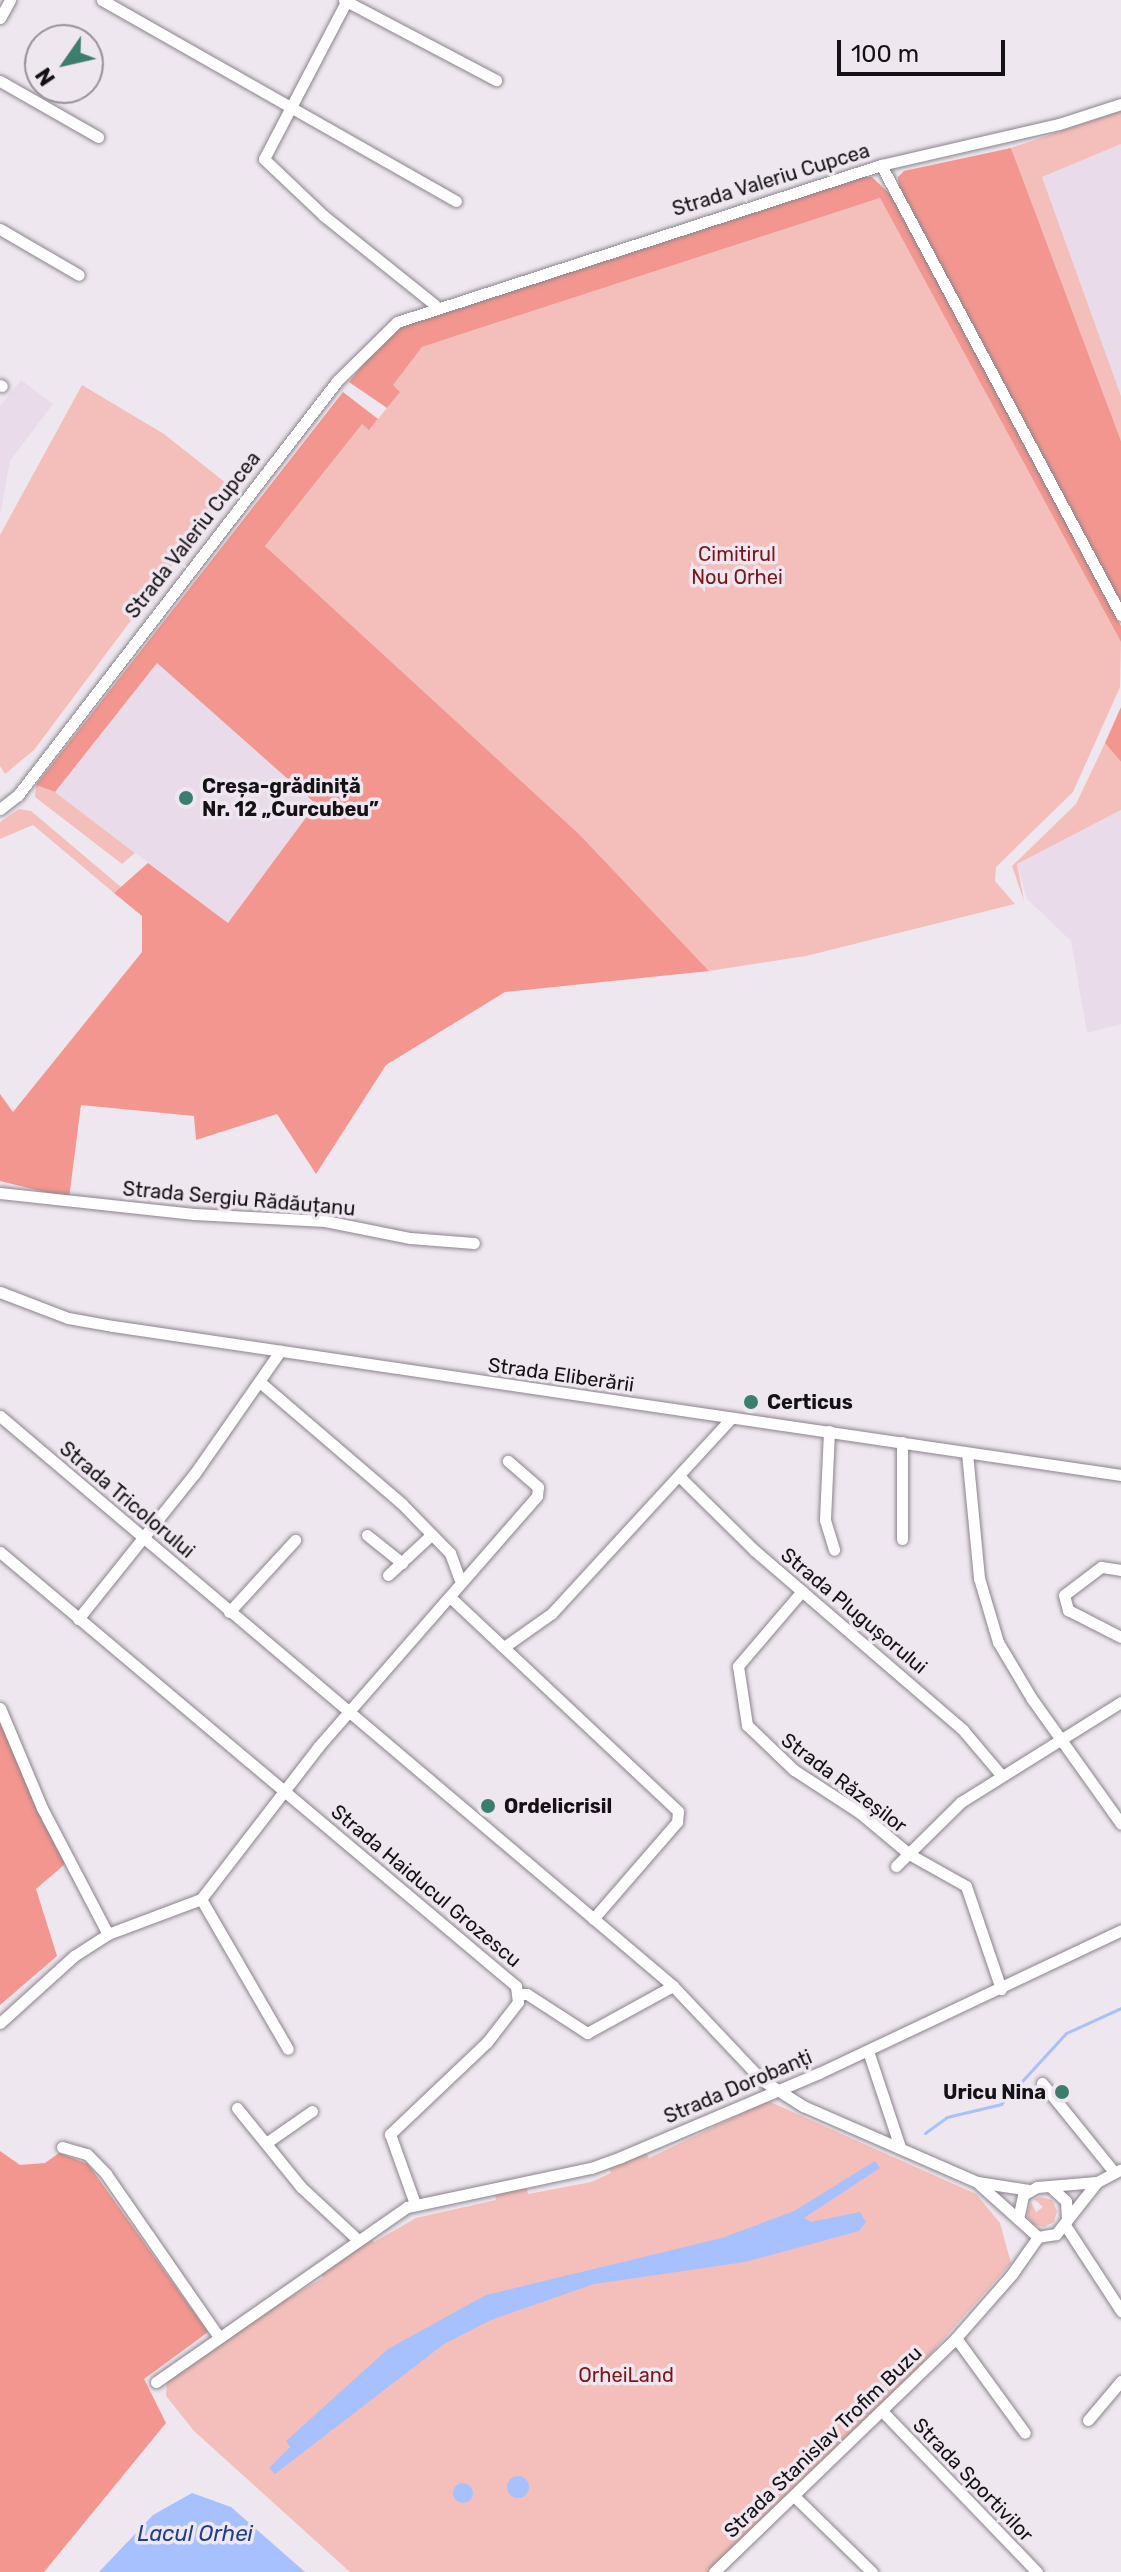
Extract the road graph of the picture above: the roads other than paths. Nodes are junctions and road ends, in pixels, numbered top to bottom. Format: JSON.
{"nodes":[{"id":1,"x":10,"y":0,"type":"edge"},
{"id":2,"x":102,"y":0,"type":"edge"},
{"id":3,"x":346,"y":0,"type":"edge"},
{"id":4,"x":0,"y":18,"type":"edge"},
{"id":5,"x":496,"y":80,"type":"dead end"},
{"id":6,"x":0,"y":81,"type":"edge"},
{"id":7,"x":1121,"y":104,"type":"edge"},
{"id":8,"x":289,"y":106,"type":"junction"},
{"id":9,"x":98,"y":137,"type":"dead end"},
{"id":10,"x":881,"y":165,"type":"junction"},
{"id":11,"x":456,"y":201,"type":"dead end"},
{"id":12,"x":0,"y":229,"type":"edge"},
{"id":13,"x":79,"y":275,"type":"dead end"},
{"id":14,"x":435,"y":305,"type":"junction"},
{"id":15,"x":1121,"y":615,"type":"edge"},
{"id":16,"x":0,"y":809,"type":"edge"},
{"id":17,"x":0,"y":1193,"type":"edge"},
{"id":18,"x":474,"y":1243,"type":"dead end"},
{"id":19,"x":0,"y":1292,"type":"edge"},
{"id":20,"x":280,"y":1351,"type":"junction"},
{"id":21,"x":261,"y":1383,"type":"junction"},
{"id":22,"x":0,"y":1416,"type":"edge"},
{"id":23,"x":731,"y":1418,"type":"junction"},
{"id":24,"x":829,"y":1431,"type":"junction"},
{"id":25,"x":902,"y":1442,"type":"junction"},
{"id":26,"x":967,"y":1453,"type":"junction"},
{"id":27,"x":508,"y":1461,"type":"dead end"},
{"id":28,"x":1121,"y":1475,"type":"edge"},
{"id":29,"x":680,"y":1477,"type":"junction"},
{"id":30,"x":367,"y":1535,"type":"dead end"},
{"id":31,"x":431,"y":1535,"type":"junction"},
{"id":32,"x":143,"y":1536,"type":"junction"},
{"id":33,"x":902,"y":1539,"type":"dead end"},
{"id":34,"x":295,"y":1540,"type":"dead end"},
{"id":35,"x":834,"y":1550,"type":"dead end"},
{"id":36,"x":0,"y":1552,"type":"edge"},
{"id":37,"x":402,"y":1563,"type":"junction"},
{"id":38,"x":1121,"y":1570,"type":"edge"},
{"id":39,"x":388,"y":1575,"type":"dead end"},
{"id":40,"x":460,"y":1581,"type":"junction"},
{"id":41,"x":802,"y":1591,"type":"junction"},
{"id":42,"x":450,"y":1597,"type":"junction"},
{"id":43,"x":229,"y":1612,"type":"junction"},
{"id":44,"x":78,"y":1619,"type":"junction"},
{"id":45,"x":1121,"y":1637,"type":"edge"},
{"id":46,"x":504,"y":1647,"type":"junction"},
{"id":47,"x":1121,"y":1702,"type":"edge"},
{"id":48,"x":0,"y":1708,"type":"edge"},
{"id":49,"x":349,"y":1712,"type":"junction"},
{"id":50,"x":1059,"y":1737,"type":"junction"},
{"id":51,"x":1001,"y":1775,"type":"junction"},
{"id":52,"x":285,"y":1790,"type":"junction"},
{"id":53,"x":1121,"y":1824,"type":"edge"},
{"id":54,"x":909,"y":1854,"type":"junction"},
{"id":55,"x":896,"y":1866,"type":"dead end"},
{"id":56,"x":201,"y":1899,"type":"junction"},
{"id":57,"x":593,"y":1919,"type":"junction"},
{"id":58,"x":1121,"y":1930,"type":"edge"},
{"id":59,"x":108,"y":1934,"type":"junction"},
{"id":60,"x":673,"y":1986,"type":"junction"},
{"id":61,"x":1001,"y":1989,"type":"junction"},
{"id":62,"x":519,"y":1994,"type":"junction"},
{"id":63,"x":0,"y":2023,"type":"edge"},
{"id":64,"x":288,"y":2049,"type":"dead end"},
{"id":65,"x":868,"y":2051,"type":"junction"},
{"id":66,"x":1042,"y":2083,"type":"dead end"},
{"id":67,"x":777,"y":2091,"type":"junction"},
{"id":68,"x":237,"y":2108,"type":"dead end"},
{"id":69,"x":312,"y":2111,"type":"dead end"},
{"id":70,"x":266,"y":2143,"type":"junction"},
{"id":71,"x":62,"y":2147,"type":"dead end"},
{"id":72,"x":900,"y":2147,"type":"junction"},
{"id":73,"x":1118,"y":2171,"type":"edge"},
{"id":74,"x":977,"y":2182,"type":"junction"},
{"id":75,"x":1097,"y":2182,"type":"junction"},
{"id":76,"x":1052,"y":2188,"type":"junction"},
{"id":77,"x":1030,"y":2190,"type":"junction"},
{"id":78,"x":415,"y":2204,"type":"junction"},
{"id":79,"x":1018,"y":2219,"type":"junction"},
{"id":80,"x":1066,"y":2222,"type":"junction"},
{"id":81,"x":1038,"y":2237,"type":"junction"},
{"id":82,"x":357,"y":2239,"type":"junction"},
{"id":83,"x":1121,"y":2311,"type":"edge"},
{"id":84,"x":218,"y":2336,"type":"junction"},
{"id":85,"x":956,"y":2338,"type":"junction"},
{"id":86,"x":1121,"y":2381,"type":"edge"},
{"id":87,"x":156,"y":2382,"type":"dead end"},
{"id":88,"x":883,"y":2412,"type":"junction"},
{"id":89,"x":1088,"y":2420,"type":"dead end"},
{"id":90,"x":1025,"y":2433,"type":"dead end"},
{"id":91,"x":794,"y":2496,"type":"junction"},
{"id":92,"x":714,"y":2572,"type":"edge"},
{"id":93,"x":872,"y":2572,"type":"edge"},
{"id":94,"x":1037,"y":2572,"type":"edge"}],
"edges":[{"from":1,"to":4,"type":"street"},
{"from":2,"to":8,"type":"street"},
{"from":3,"to":5,"type":"street"},
{"from":3,"to":8,"type":"street"},
{"from":6,"to":9,"type":"street"},
{"from":7,"to":10,"type":"street","name":"Strada Valeriu Cupcea"},
{"from":8,"to":11,"type":"street"},
{"from":8,"to":14,"type":"street"},
{"from":10,"to":14,"type":"street","name":"Strada Valeriu Cupcea"},
{"from":10,"to":15,"type":"street"},
{"from":12,"to":13,"type":"street"},
{"from":14,"to":16,"type":"street","name":"Strada Valeriu Cupcea"},
{"from":17,"to":18,"type":"street","name":"Strada Sergiu Rădăuțanu"},
{"from":19,"to":20,"type":"street","name":"Strada Eliberării"},
{"from":20,"to":21,"type":"street"},
{"from":20,"to":23,"type":"street","name":"Strada Eliberării"},
{"from":21,"to":31,"type":"street"},
{"from":21,"to":32,"type":"street"},
{"from":22,"to":32,"type":"street","name":"Strada Tricolorului"},
{"from":23,"to":24,"type":"street","name":"Strada Eliberării"},
{"from":23,"to":29,"type":"street"},
{"from":24,"to":25,"type":"street","name":"Strada Eliberării"},
{"from":24,"to":35,"type":"street"},
{"from":25,"to":26,"type":"street","name":"Strada Eliberării"},
{"from":25,"to":33,"type":"street"},
{"from":26,"to":28,"type":"street","name":"Strada Eliberării"},
{"from":26,"to":50,"type":"street"},
{"from":27,"to":40,"type":"street"},
{"from":29,"to":41,"type":"street","name":"Strada Plugușorului"},
{"from":29,"to":46,"type":"street"},
{"from":30,"to":37,"type":"street"},
{"from":31,"to":37,"type":"street"},
{"from":31,"to":40,"type":"street"},
{"from":32,"to":43,"type":"street","name":"Strada Tricolorului"},
{"from":32,"to":44,"type":"street"},
{"from":34,"to":43,"type":"street"},
{"from":36,"to":44,"type":"street","name":"Strada Haiducul Grozescu"},
{"from":37,"to":39,"type":"street"},
{"from":38,"to":45,"type":"street"},
{"from":40,"to":42,"type":"street"},
{"from":41,"to":51,"type":"street","name":"Strada Plugușorului"},
{"from":41,"to":54,"type":"street","name":"Strada Răzeșilor"},
{"from":42,"to":46,"type":"street"},
{"from":42,"to":49,"type":"street"},
{"from":43,"to":49,"type":"street","name":"Strada Tricolorului"},
{"from":44,"to":52,"type":"street","name":"Strada Haiducul Grozescu"},
{"from":46,"to":57,"type":"street"},
{"from":47,"to":50,"type":"street"},
{"from":48,"to":59,"type":"street"},
{"from":49,"to":52,"type":"street"},
{"from":49,"to":57,"type":"street","name":"Strada Tricolorului"},
{"from":50,"to":51,"type":"street"},
{"from":50,"to":53,"type":"street"},
{"from":51,"to":54,"type":"street"},
{"from":52,"to":56,"type":"street"},
{"from":52,"to":62,"type":"street","name":"Strada Haiducul Grozescu"},
{"from":54,"to":55,"type":"street"},
{"from":54,"to":61,"type":"street","name":"Strada Răzeșilor"},
{"from":56,"to":59,"type":"street"},
{"from":56,"to":64,"type":"street"},
{"from":57,"to":60,"type":"street","name":"Strada Tricolorului"},
{"from":58,"to":61,"type":"street","name":"Strada Dorobanți"},
{"from":59,"to":63,"type":"street"},
{"from":60,"to":62,"type":"street"},
{"from":60,"to":67,"type":"street","name":"Strada Tricolorului"},
{"from":61,"to":65,"type":"street","name":"Strada Dorobanți"},
{"from":62,"to":78,"type":"street","name":"Strada Haiducul Grozescu"},
{"from":65,"to":67,"type":"street","name":"Strada Dorobanți"},
{"from":65,"to":72,"type":"street"},
{"from":66,"to":73,"type":"street"},
{"from":67,"to":72,"type":"street","name":"Strada Tricolorului"},
{"from":67,"to":78,"type":"street","name":"Strada Dorobanți"},
{"from":68,"to":70,"type":"street"},
{"from":69,"to":70,"type":"street"},
{"from":70,"to":82,"type":"street"},
{"from":71,"to":84,"type":"street"},
{"from":72,"to":74,"type":"street","name":"Strada Tricolorului"},
{"from":73,"to":75,"type":"street"},
{"from":74,"to":77,"type":"street","name":"Strada Tricolorului"},
{"from":74,"to":79,"type":"street","name":"Strada Tricolorului"},
{"from":75,"to":76,"type":"street"},
{"from":75,"to":80,"type":"street"},
{"from":76,"to":77,"type":"street"},
{"from":76,"to":80,"type":"street"},
{"from":77,"to":79,"type":"street"},
{"from":78,"to":82,"type":"street","name":"Strada Dorobanți"},
{"from":79,"to":81,"type":"street"},
{"from":80,"to":81,"type":"street"},
{"from":80,"to":83,"type":"street"},
{"from":81,"to":85,"type":"street","name":"Strada Stanislav Trofim Buzu"},
{"from":82,"to":84,"type":"street","name":"Strada Dorobanți"},
{"from":84,"to":87,"type":"street","name":"Strada Dorobanți"},
{"from":85,"to":88,"type":"street","name":"Strada Stanislav Trofim Buzu"},
{"from":85,"to":90,"type":"street"},
{"from":86,"to":89,"type":"street"},
{"from":88,"to":91,"type":"street","name":"Strada Stanislav Trofim Buzu"},
{"from":88,"to":94,"type":"street","name":"Strada Sportivilor"},
{"from":91,"to":92,"type":"street","name":"Strada Stanislav Trofim Buzu"},
{"from":91,"to":93,"type":"street"}]}
